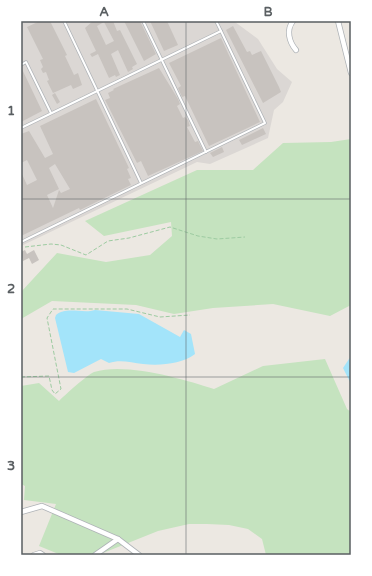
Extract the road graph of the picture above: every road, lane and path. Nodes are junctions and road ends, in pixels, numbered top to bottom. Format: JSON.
{"nodes":[{"id":1,"x":64,"y":21,"type":"edge"},
{"id":2,"x":143,"y":21,"type":"edge"},
{"id":3,"x":216,"y":21,"type":"edge"},
{"id":4,"x":293,"y":21,"type":"edge"},
{"id":5,"x":338,"y":21,"type":"edge"},
{"id":6,"x":221,"y":32,"type":"junction"},
{"id":7,"x":296,"y":50,"type":"dead end"},
{"id":8,"x":162,"y":60,"type":"junction"},
{"id":9,"x":21,"y":65,"type":"edge"},
{"id":10,"x":351,"y":73,"type":"edge"},
{"id":11,"x":98,"y":90,"type":"junction"},
{"id":12,"x":51,"y":113,"type":"junction"},
{"id":13,"x":21,"y":128,"type":"edge"},
{"id":14,"x":206,"y":152,"type":"junction"},
{"id":15,"x":141,"y":183,"type":"junction"},
{"id":16,"x":245,"y":237,"type":"dead end"},
{"id":17,"x":21,"y":242,"type":"edge"},
{"id":18,"x":25,"y":247,"type":"dead end"},
{"id":19,"x":190,"y":315,"type":"dead end"},
{"id":20,"x":21,"y":377,"type":"edge"},
{"id":21,"x":21,"y":512,"type":"edge"},
{"id":22,"x":118,"y":539,"type":"junction"},
{"id":23,"x":34,"y":555,"type":"edge"},
{"id":24,"x":43,"y":555,"type":"edge"},
{"id":25,"x":95,"y":555,"type":"edge"},
{"id":26,"x":139,"y":555,"type":"edge"}],
"edges":[{"from":1,"to":11,"type":"lane"},
{"from":2,"to":8,"type":"lane"},
{"from":3,"to":6,"type":"lane"},
{"from":4,"to":7,"type":"street"},
{"from":5,"to":10,"type":"street"},
{"from":6,"to":8,"type":"lane"},
{"from":6,"to":14,"type":"lane"},
{"from":8,"to":11,"type":"lane"},
{"from":8,"to":14,"type":"lane"},
{"from":9,"to":12,"type":"lane"},
{"from":11,"to":12,"type":"lane"},
{"from":11,"to":15,"type":"lane"},
{"from":12,"to":13,"type":"lane"},
{"from":14,"to":15,"type":"lane"},
{"from":15,"to":17,"type":"lane"},
{"from":16,"to":18,"type":"path"},
{"from":19,"to":20,"type":"path"},
{"from":21,"to":22,"type":"street"},
{"from":22,"to":25,"type":"street"},
{"from":22,"to":26,"type":"street"},
{"from":23,"to":24,"type":"street"}]}
